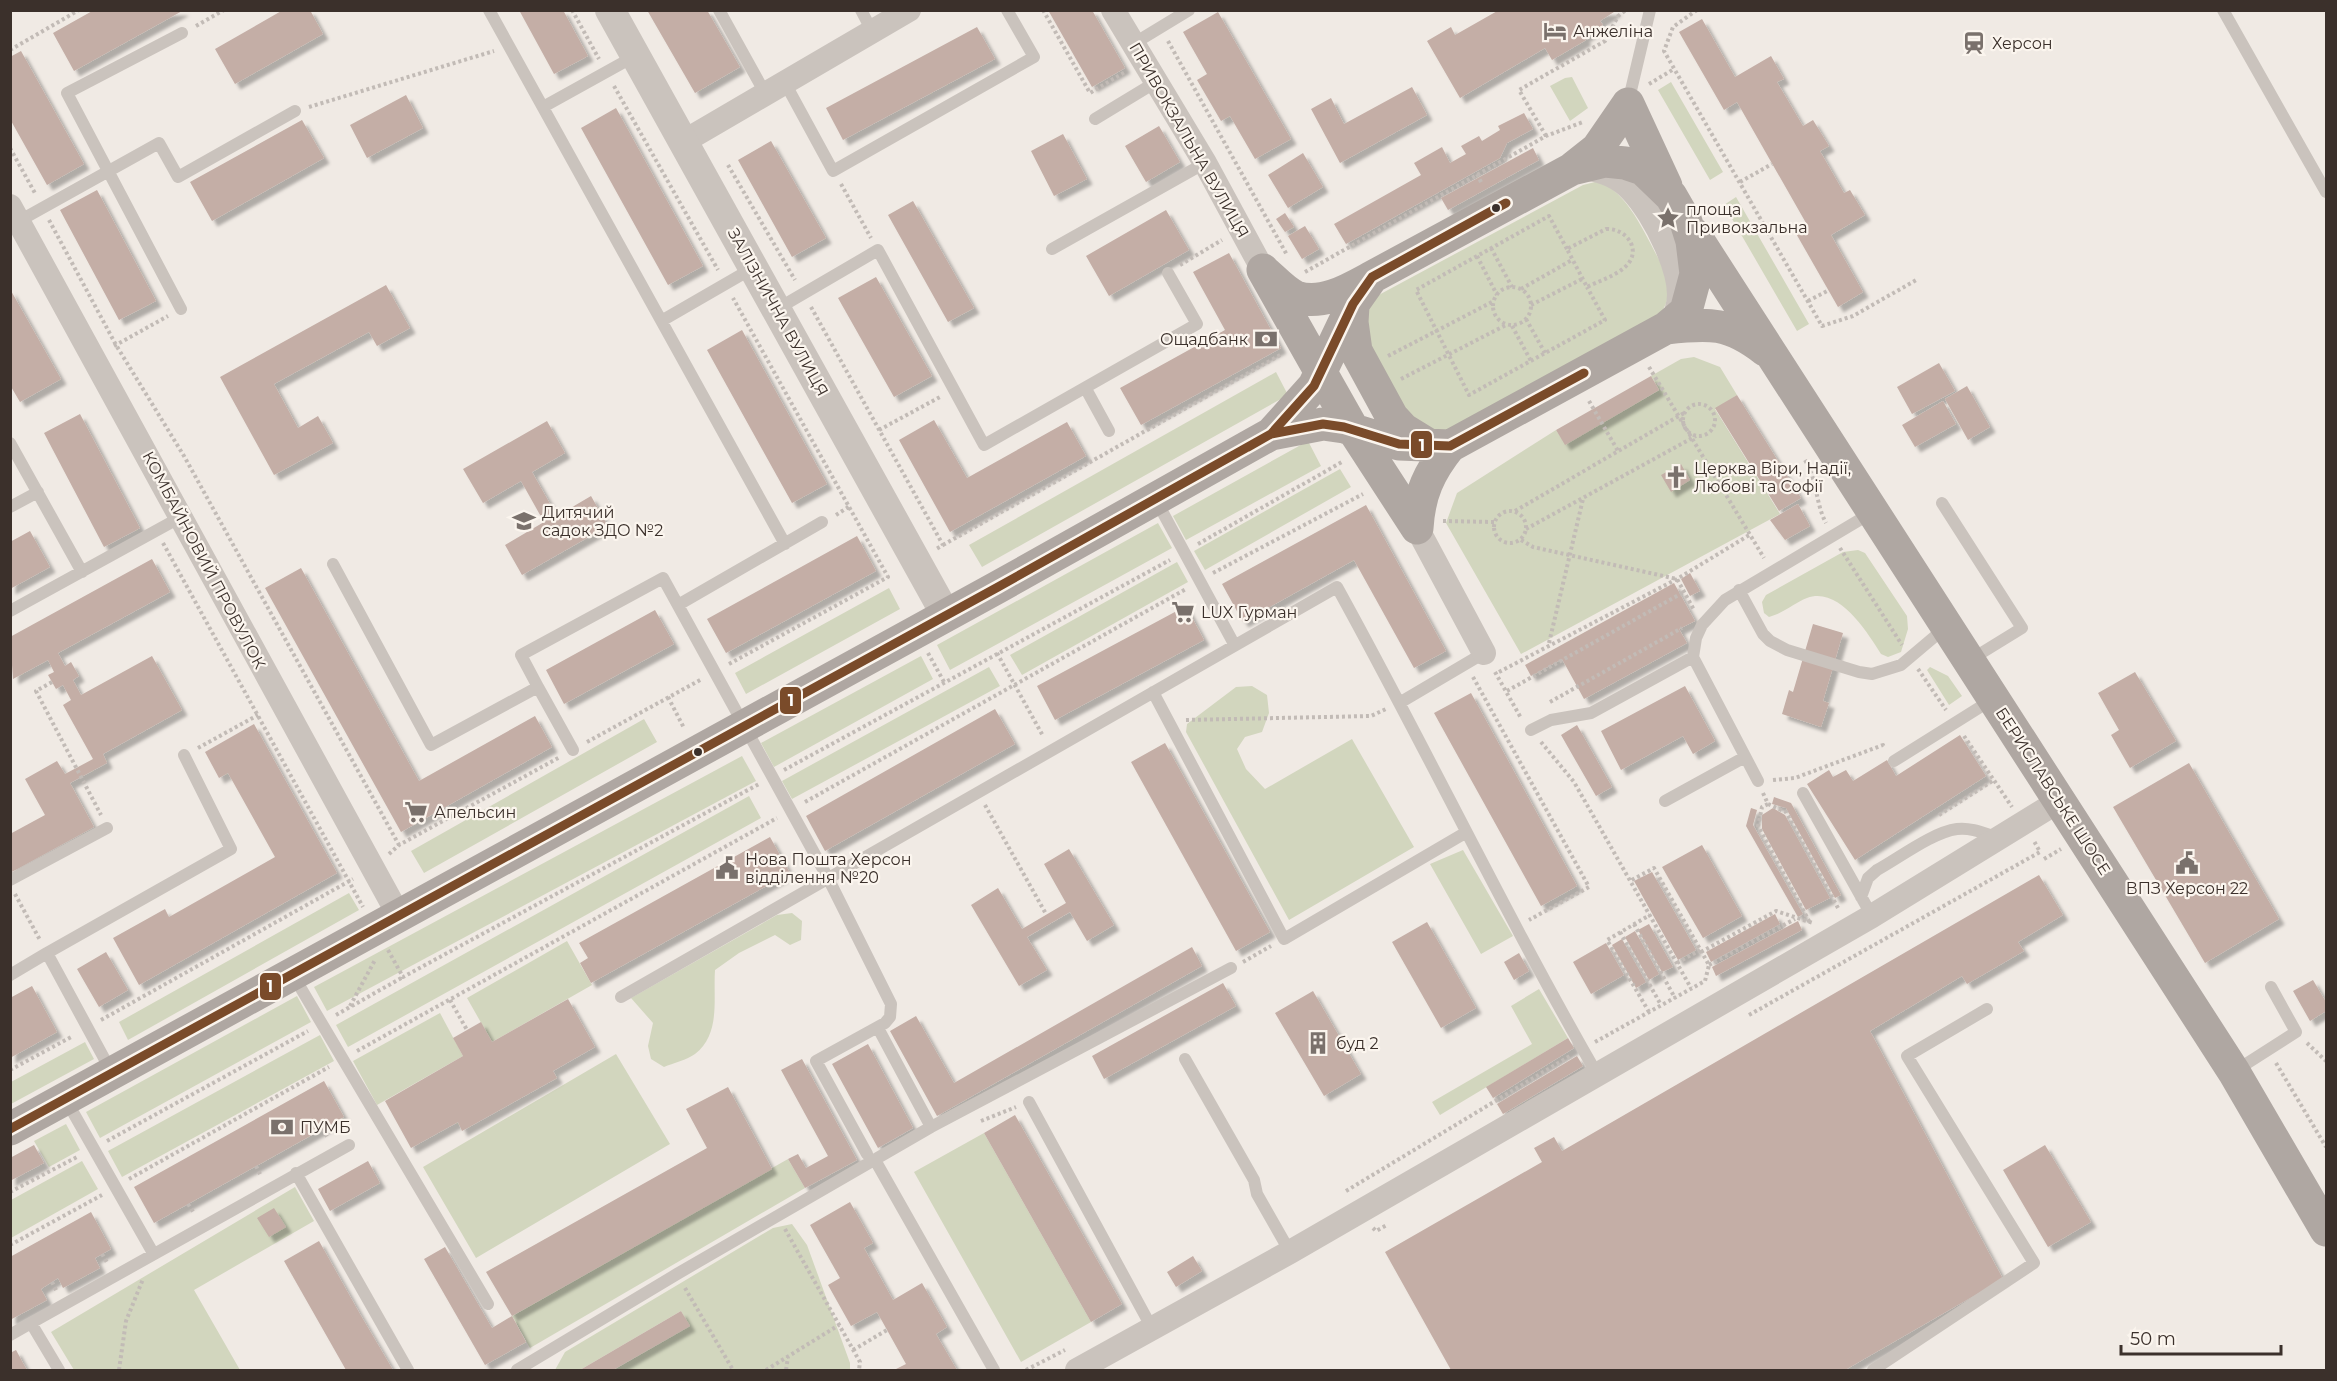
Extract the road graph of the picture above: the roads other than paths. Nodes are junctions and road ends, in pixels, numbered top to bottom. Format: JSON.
{"nodes":[{"id":1,"x":489,"y":10,"type":"edge"},
{"id":2,"x":610,"y":10,"type":"edge"},
{"id":3,"x":719,"y":10,"type":"edge"},
{"id":4,"x":909,"y":10,"type":"edge"},
{"id":5,"x":1007,"y":10,"type":"edge"},
{"id":6,"x":1113,"y":10,"type":"edge"},
{"id":7,"x":1189,"y":10,"type":"edge"},
{"id":8,"x":1650,"y":10,"type":"edge"},
{"id":9,"x":2223,"y":10,"type":"edge"},
{"id":10,"x":867,"y":21,"type":"edge"},
{"id":11,"x":182,"y":33,"type":"road end"},
{"id":12,"x":1138,"y":52,"type":"junction"},
{"id":13,"x":634,"y":56,"type":"junction"},
{"id":14,"x":1156,"y":82,"type":"junction"},
{"id":15,"x":775,"y":87,"type":"junction"},
{"id":16,"x":1628,"y":104,"type":"junction"},
{"id":17,"x":543,"y":107,"type":"junction"},
{"id":18,"x":295,"y":111,"type":"road end"},
{"id":19,"x":1095,"y":118,"type":"dead end"},
{"id":20,"x":695,"y":135,"type":"junction"},
{"id":21,"x":1205,"y":163,"type":"junction"},
{"id":22,"x":1572,"y":169,"type":"junction"},
{"id":23,"x":108,"y":171,"type":"junction"},
{"id":24,"x":2326,"y":192,"type":"edge"},
{"id":25,"x":1678,"y":209,"type":"junction"},
{"id":26,"x":15,"y":213,"type":"edge"},
{"id":27,"x":1052,"y":249,"type":"dead end"},
{"id":28,"x":754,"y":267,"type":"junction"},
{"id":29,"x":1168,"y":273,"type":"road end"},
{"id":30,"x":1372,"y":277,"type":"junction"},
{"id":31,"x":1283,"y":279,"type":"junction"},
{"id":32,"x":182,"y":309,"type":"road end"},
{"id":33,"x":777,"y":309,"type":"junction"},
{"id":34,"x":1350,"y":310,"type":"junction"},
{"id":35,"x":663,"y":320,"type":"junction"},
{"id":36,"x":1666,"y":328,"type":"junction"},
{"id":37,"x":1772,"y":356,"type":"junction"},
{"id":38,"x":1320,"y":374,"type":"junction"},
{"id":39,"x":1086,"y":389,"type":"junction"},
{"id":40,"x":1109,"y":431,"type":"dead end"},
{"id":41,"x":1354,"y":431,"type":"junction"},
{"id":42,"x":1271,"y":434,"type":"junction"},
{"id":43,"x":10,"y":443,"type":"edge"},
{"id":44,"x":1440,"y":446,"type":"junction"},
{"id":45,"x":38,"y":492,"type":"junction"},
{"id":46,"x":1156,"y":498,"type":"junction"},
{"id":47,"x":1942,"y":503,"type":"dead end"},
{"id":48,"x":10,"y":507,"type":"edge"},
{"id":49,"x":1872,"y":512,"type":"junction"},
{"id":50,"x":182,"y":517,"type":"junction"},
{"id":51,"x":822,"y":522,"type":"dead end"},
{"id":52,"x":1428,"y":524,"type":"junction"},
{"id":53,"x":785,"y":544,"type":"junction"},
{"id":54,"x":333,"y":564,"type":"dead end"},
{"id":55,"x":82,"y":572,"type":"junction"},
{"id":56,"x":1739,"y":591,"type":"junction"},
{"id":57,"x":678,"y":605,"type":"junction"},
{"id":58,"x":10,"y":611,"type":"edge"},
{"id":59,"x":945,"y":615,"type":"junction"},
{"id":60,"x":1946,"y":627,"type":"junction"},
{"id":61,"x":1234,"y":644,"type":"junction"},
{"id":62,"x":1693,"y":657,"type":"junction"},
{"id":63,"x":1969,"y":660,"type":"junction"},
{"id":64,"x":1482,"y":663,"type":"joint"},
{"id":65,"x":538,"y":687,"type":"junction"},
{"id":66,"x":1153,"y":692,"type":"junction"},
{"id":67,"x":1994,"y":698,"type":"junction"},
{"id":68,"x":1401,"y":702,"type":"junction"},
{"id":69,"x":744,"y":725,"type":"junction"},
{"id":70,"x":1531,"y":730,"type":"road end"},
{"id":71,"x":573,"y":750,"type":"road end"},
{"id":72,"x":184,"y":755,"type":"road end"},
{"id":73,"x":1745,"y":757,"type":"junction"},
{"id":74,"x":1893,"y":761,"type":"road end"},
{"id":75,"x":1758,"y":781,"type":"road end"},
{"id":76,"x":1803,"y":793,"type":"dead end"},
{"id":77,"x":1665,"y":801,"type":"dead end"},
{"id":78,"x":2059,"y":801,"type":"junction"},
{"id":79,"x":107,"y":828,"type":"road end"},
{"id":80,"x":1465,"y":833,"type":"junction"},
{"id":81,"x":2000,"y":838,"type":"junction"},
{"id":82,"x":10,"y":880,"type":"edge"},
{"id":83,"x":829,"y":880,"type":"junction"},
{"id":84,"x":1866,"y":907,"type":"junction"},
{"id":85,"x":386,"y":929,"type":"junction"},
{"id":86,"x":47,"y":953,"type":"junction"},
{"id":87,"x":1232,"y":968,"type":"road end"},
{"id":88,"x":293,"y":974,"type":"junction"},
{"id":89,"x":10,"y":975,"type":"edge"},
{"id":90,"x":2271,"y":987,"type":"dead end"},
{"id":91,"x":621,"y":997,"type":"dead end"},
{"id":92,"x":1987,"y":1010,"type":"dead end"},
{"id":93,"x":878,"y":1028,"type":"junction"},
{"id":94,"x":1185,"y":1059,"type":"dead end"},
{"id":95,"x":111,"y":1072,"type":"junction"},
{"id":96,"x":2234,"y":1072,"type":"junction"},
{"id":97,"x":1597,"y":1074,"type":"junction"},
{"id":98,"x":65,"y":1099,"type":"junction"},
{"id":99,"x":1029,"y":1102,"type":"dead end"},
{"id":100,"x":931,"y":1127,"type":"junction"},
{"id":101,"x":10,"y":1129,"type":"edge"},
{"id":102,"x":349,"y":1145,"type":"dead end"},
{"id":103,"x":871,"y":1157,"type":"junction"},
{"id":104,"x":296,"y":1173,"type":"junction"},
{"id":105,"x":2326,"y":1230,"type":"edge"},
{"id":106,"x":1290,"y":1252,"type":"junction"},
{"id":107,"x":153,"y":1253,"type":"junction"},
{"id":108,"x":488,"y":1304,"type":"dead end"},
{"id":109,"x":31,"y":1323,"type":"junction"},
{"id":110,"x":1153,"y":1330,"type":"junction"},
{"id":111,"x":10,"y":1335,"type":"edge"},
{"id":112,"x":59,"y":1371,"type":"edge"},
{"id":113,"x":408,"y":1371,"type":"edge"},
{"id":114,"x":517,"y":1371,"type":"edge"},
{"id":115,"x":994,"y":1371,"type":"edge"},
{"id":116,"x":1077,"y":1371,"type":"edge"},
{"id":117,"x":1873,"y":1371,"type":"edge"}],
"edges":[{"from":1,"to":17,"type":"lane"},
{"from":2,"to":13,"type":"street","name":"ЗАЛІЗНИЧНА ВУЛИЦЯ"},
{"from":3,"to":15,"type":"lane"},
{"from":4,"to":10,"type":"street"},
{"from":5,"to":15,"type":"lane"},
{"from":6,"to":12,"type":"street","name":"ПРИВОКЗАЛЬНА ВУЛИЦЯ"},
{"from":7,"to":12,"type":"lane"},
{"from":8,"to":16,"type":"lane"},
{"from":9,"to":24,"type":"lane"},
{"from":10,"to":15,"type":"street"},
{"from":11,"to":23,"type":"lane"},
{"from":12,"to":14,"type":"street","name":"ПРИВОКЗАЛЬНА ВУЛИЦЯ"},
{"from":13,"to":17,"type":"lane"},
{"from":13,"to":20,"type":"street","name":"ЗАЛІЗНИЧНА ВУЛИЦЯ"},
{"from":14,"to":19,"type":"lane"},
{"from":14,"to":21,"type":"street","name":"ПРИВОКЗАЛЬНА ВУЛИЦЯ"},
{"from":15,"to":20,"type":"street"},
{"from":16,"to":22,"type":"main road"},
{"from":16,"to":25,"type":"main road"},
{"from":17,"to":35,"type":"lane"},
{"from":18,"to":23,"type":"lane"},
{"from":20,"to":28,"type":"street","name":"ЗАЛІЗНИЧНА ВУЛИЦЯ"},
{"from":21,"to":27,"type":"lane"},
{"from":21,"to":31,"type":"street","name":"ПРИВОКЗАЛЬНА ВУЛИЦЯ"},
{"from":22,"to":25,"type":"main road"},
{"from":22,"to":30,"type":"main road"},
{"from":22,"to":36,"type":"street"},
{"from":23,"to":26,"type":"lane"},
{"from":23,"to":32,"type":"lane"},
{"from":25,"to":36,"type":"main road"},
{"from":25,"to":37,"type":"main road","name":"БЕРИСЛАВСЬКЕ ШОСЕ"},
{"from":26,"to":50,"type":"street","name":"КОМБАЙНОВИЙ ПРОВУЛОК"},
{"from":28,"to":33,"type":"street","name":"ЗАЛІЗНИЧНА ВУЛИЦЯ"},
{"from":28,"to":35,"type":"lane"},
{"from":29,"to":39,"type":"lane"},
{"from":30,"to":31,"type":"main road"},
{"from":30,"to":34,"type":"main road"},
{"from":31,"to":38,"type":"main road"},
{"from":33,"to":39,"type":"lane"},
{"from":33,"to":59,"type":"street","name":"ЗАЛІЗНИЧНА ВУЛИЦЯ"},
{"from":34,"to":38,"type":"main road"},
{"from":34,"to":44,"type":"main road"},
{"from":35,"to":53,"type":"lane"},
{"from":36,"to":37,"type":"main road","name":"БЕРИСЛАВСЬКЕ ШОСЕ"},
{"from":36,"to":44,"type":"main road"},
{"from":37,"to":49,"type":"main road","name":"БЕРИСЛАВСЬКЕ ШОСЕ"},
{"from":38,"to":41,"type":"main road"},
{"from":38,"to":42,"type":"main road"},
{"from":39,"to":40,"type":"lane"},
{"from":41,"to":42,"type":"main road"},
{"from":41,"to":44,"type":"main road"},
{"from":41,"to":52,"type":"main road"},
{"from":42,"to":46,"type":"main road"},
{"from":43,"to":45,"type":"lane"},
{"from":44,"to":52,"type":"main road"},
{"from":45,"to":48,"type":"lane"},
{"from":45,"to":55,"type":"lane"},
{"from":46,"to":59,"type":"main road"},
{"from":46,"to":61,"type":"lane"},
{"from":47,"to":63,"type":"lane"},
{"from":49,"to":56,"type":"lane"},
{"from":49,"to":60,"type":"main road","name":"БЕРИСЛАВСЬКЕ ШОСЕ"},
{"from":50,"to":55,"type":"lane"},
{"from":50,"to":85,"type":"street","name":"КОМБАЙНОВИЙ ПРОВУЛОК"},
{"from":51,"to":53,"type":"lane"},
{"from":52,"to":64,"type":"street"},
{"from":53,"to":57,"type":"lane"},
{"from":54,"to":65,"type":"lane"},
{"from":55,"to":58,"type":"lane"},
{"from":56,"to":60,"type":"lane"},
{"from":56,"to":62,"type":"lane"},
{"from":57,"to":65,"type":"lane"},
{"from":57,"to":69,"type":"lane"},
{"from":59,"to":69,"type":"main road"},
{"from":60,"to":63,"type":"main road","name":"БЕРИСЛАВСЬКЕ ШОСЕ"},
{"from":61,"to":66,"type":"lane"},
{"from":61,"to":68,"type":"lane"},
{"from":62,"to":70,"type":"lane"},
{"from":62,"to":73,"type":"lane"},
{"from":63,"to":67,"type":"main road","name":"БЕРИСЛАВСЬКЕ ШОСЕ"},
{"from":64,"to":68,"type":"lane"},
{"from":65,"to":71,"type":"lane"},
{"from":66,"to":80,"type":"lane"},
{"from":66,"to":83,"type":"lane"},
{"from":67,"to":74,"type":"lane"},
{"from":67,"to":78,"type":"main road","name":"БЕРИСЛАВСЬКЕ ШОСЕ"},
{"from":68,"to":80,"type":"lane"},
{"from":69,"to":83,"type":"lane"},
{"from":69,"to":85,"type":"main road"},
{"from":72,"to":86,"type":"lane"},
{"from":73,"to":75,"type":"lane"},
{"from":73,"to":77,"type":"lane"},
{"from":76,"to":84,"type":"lane"},
{"from":78,"to":81,"type":"street"},
{"from":78,"to":96,"type":"main road","name":"БЕРИСЛАВСЬКЕ ШОСЕ"},
{"from":79,"to":82,"type":"lane"},
{"from":80,"to":97,"type":"lane"},
{"from":81,"to":84,"type":"street"},
{"from":81,"to":84,"type":"lane"},
{"from":83,"to":91,"type":"lane"},
{"from":83,"to":93,"type":"lane"},
{"from":84,"to":97,"type":"street"},
{"from":85,"to":88,"type":"main road"},
{"from":86,"to":89,"type":"lane"},
{"from":86,"to":95,"type":"lane"},
{"from":87,"to":100,"type":"lane"},
{"from":88,"to":95,"type":"main road"},
{"from":88,"to":108,"type":"lane"},
{"from":90,"to":96,"type":"lane"},
{"from":92,"to":117,"type":"lane"},
{"from":93,"to":100,"type":"lane"},
{"from":93,"to":103,"type":"lane"},
{"from":94,"to":106,"type":"lane"},
{"from":95,"to":98,"type":"main road"},
{"from":96,"to":105,"type":"main road","name":"БЕРИСЛАВСЬКЕ ШОСЕ"},
{"from":97,"to":106,"type":"street"},
{"from":98,"to":101,"type":"main road"},
{"from":98,"to":107,"type":"lane"},
{"from":99,"to":110,"type":"lane"},
{"from":100,"to":103,"type":"lane"},
{"from":102,"to":104,"type":"lane"},
{"from":103,"to":114,"type":"lane"},
{"from":103,"to":115,"type":"lane"},
{"from":104,"to":107,"type":"lane"},
{"from":104,"to":113,"type":"lane"},
{"from":106,"to":110,"type":"street"},
{"from":107,"to":109,"type":"lane"},
{"from":109,"to":111,"type":"lane"},
{"from":109,"to":112,"type":"lane"},
{"from":110,"to":116,"type":"street"}]}
